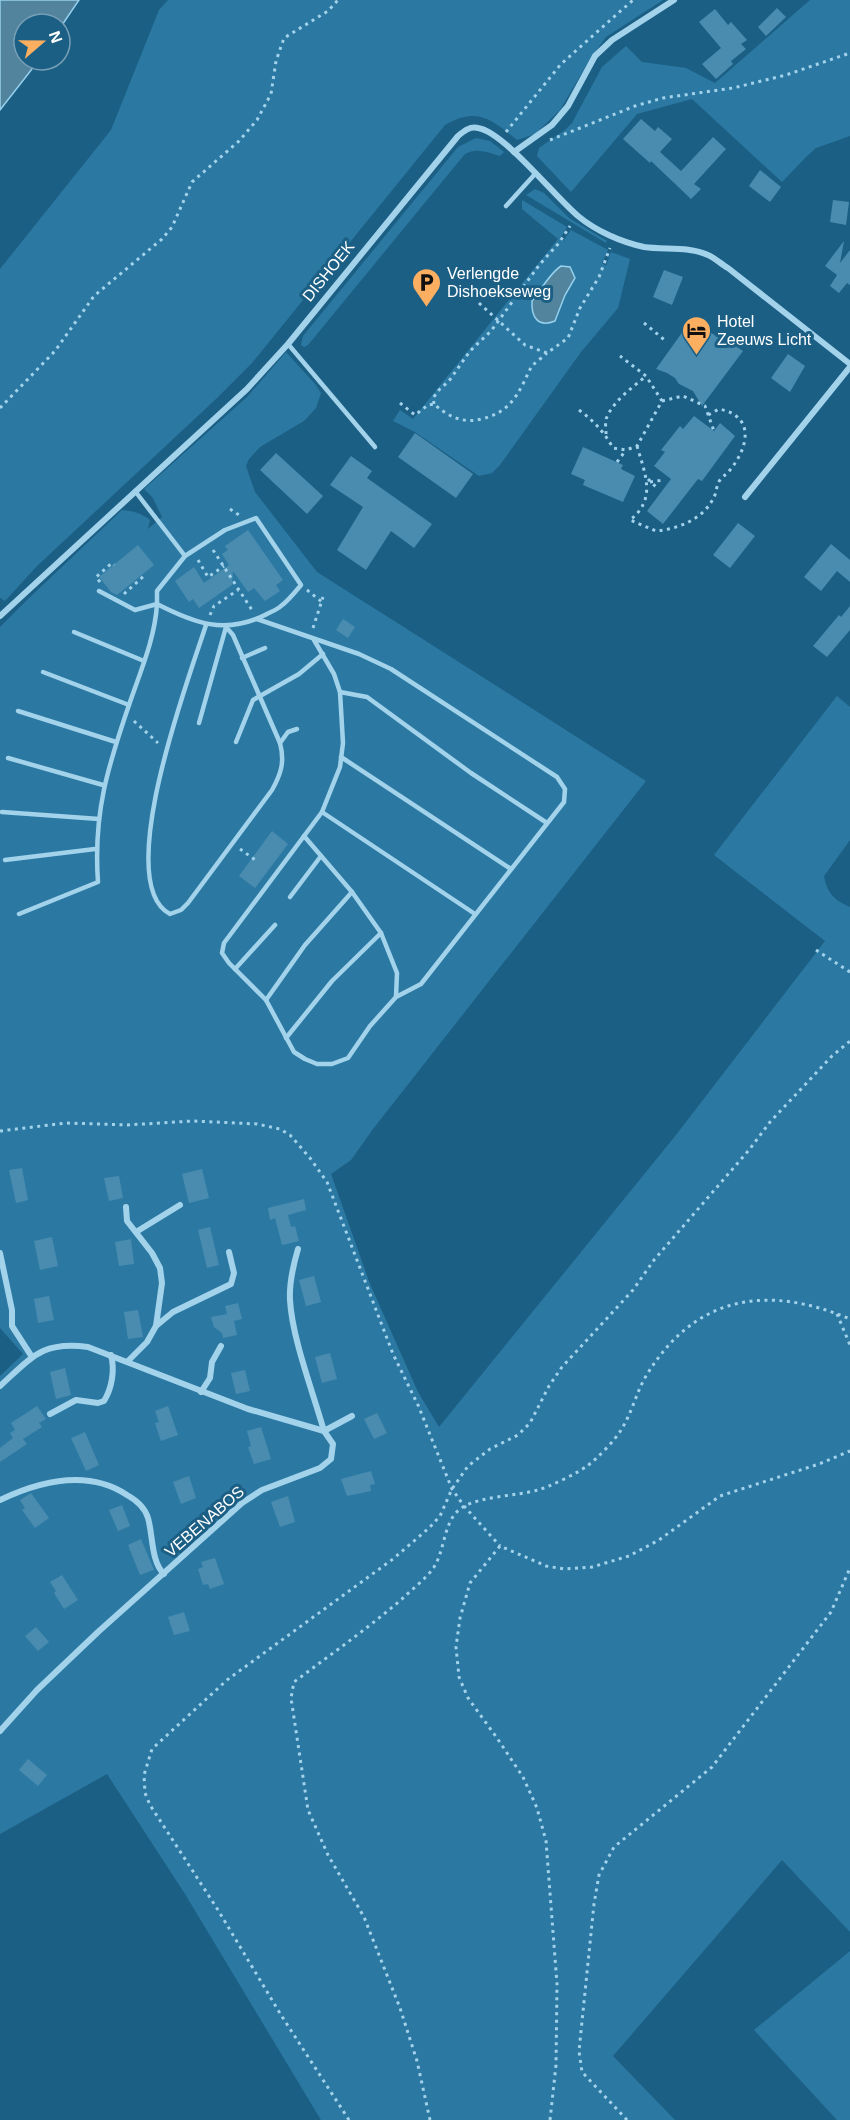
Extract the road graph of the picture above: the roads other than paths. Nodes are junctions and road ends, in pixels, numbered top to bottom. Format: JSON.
{"nodes":[{"id":1,"x":674,"y":0,"type":"edge"},
{"id":2,"x":514,"y":152,"type":"junction"},
{"id":3,"x":535,"y":174,"type":"junction"},
{"id":4,"x":506,"y":206,"type":"dead end"},
{"id":5,"x":288,"y":344,"type":"junction"},
{"id":6,"x":850,"y":365,"type":"edge"},
{"id":7,"x":375,"y":447,"type":"dead end"},
{"id":8,"x":135,"y":491,"type":"junction"},
{"id":9,"x":745,"y":497,"type":"dead end"},
{"id":10,"x":185,"y":556,"type":"junction"},
{"id":11,"x":99,"y":591,"type":"dead end"},
{"id":12,"x":157,"y":604,"type":"junction"},
{"id":13,"x":0,"y":616,"type":"edge"},
{"id":14,"x":257,"y":619,"type":"junction"},
{"id":15,"x":206,"y":625,"type":"junction"},
{"id":16,"x":226,"y":627,"type":"junction"},
{"id":17,"x":74,"y":632,"type":"dead end"},
{"id":18,"x":312,"y":639,"type":"junction"},
{"id":19,"x":265,"y":648,"type":"dead end"},
{"id":20,"x":323,"y":654,"type":"junction"},
{"id":21,"x":242,"y":658,"type":"junction"},
{"id":22,"x":144,"y":661,"type":"junction"},
{"id":23,"x":43,"y":672,"type":"dead end"},
{"id":24,"x":339,"y":692,"type":"junction"},
{"id":25,"x":259,"y":695,"type":"junction"},
{"id":26,"x":129,"y":705,"type":"junction"},
{"id":27,"x":18,"y":711,"type":"dead end"},
{"id":28,"x":198,"y":723,"type":"dead end"},
{"id":29,"x":297,"y":729,"type":"dead end"},
{"id":30,"x":116,"y":742,"type":"junction"},
{"id":31,"x":236,"y":742,"type":"dead end"},
{"id":32,"x":280,"y":743,"type":"junction"},
{"id":33,"x":341,"y":757,"type":"junction"},
{"id":34,"x":8,"y":758,"type":"dead end"},
{"id":35,"x":104,"y":784,"type":"junction"},
{"id":36,"x":2,"y":812,"type":"dead end"},
{"id":37,"x":322,"y":812,"type":"junction"},
{"id":38,"x":99,"y":819,"type":"junction"},
{"id":39,"x":547,"y":823,"type":"junction"},
{"id":40,"x":304,"y":836,"type":"junction"},
{"id":41,"x":95,"y":849,"type":"junction"},
{"id":42,"x":321,"y":856,"type":"junction"},
{"id":43,"x":5,"y":860,"type":"dead end"},
{"id":44,"x":511,"y":869,"type":"junction"},
{"id":45,"x":352,"y":892,"type":"junction"},
{"id":46,"x":290,"y":897,"type":"dead end"},
{"id":47,"x":19,"y":914,"type":"dead end"},
{"id":48,"x":475,"y":914,"type":"junction"},
{"id":49,"x":275,"y":925,"type":"dead end"},
{"id":50,"x":381,"y":933,"type":"junction"},
{"id":51,"x":235,"y":969,"type":"junction"},
{"id":52,"x":396,"y":997,"type":"junction"},
{"id":53,"x":266,"y":1000,"type":"junction"},
{"id":54,"x":286,"y":1038,"type":"junction"},
{"id":55,"x":180,"y":1205,"type":"dead end"},
{"id":56,"x":126,"y":1207,"type":"dead end"},
{"id":57,"x":136,"y":1232,"type":"junction"},
{"id":58,"x":298,"y":1249,"type":"dead end"},
{"id":59,"x":229,"y":1251,"type":"dead end"},
{"id":60,"x":0,"y":1253,"type":"edge"},
{"id":61,"x":156,"y":1326,"type":"junction"},
{"id":62,"x":221,"y":1346,"type":"dead end"},
{"id":63,"x":111,"y":1355,"type":"junction"},
{"id":64,"x":32,"y":1357,"type":"junction"},
{"id":65,"x":128,"y":1361,"type":"junction"},
{"id":66,"x":0,"y":1386,"type":"edge"},
{"id":67,"x":201,"y":1392,"type":"junction"},
{"id":68,"x":50,"y":1414,"type":"dead end"},
{"id":69,"x":352,"y":1416,"type":"dead end"},
{"id":70,"x":324,"y":1431,"type":"junction"},
{"id":71,"x":0,"y":1500,"type":"edge"},
{"id":72,"x":164,"y":1574,"type":"junction"},
{"id":73,"x":0,"y":1731,"type":"edge"}],
"edges":[{"from":1,"to":2,"type":"street"},
{"from":2,"to":3,"type":"street"},
{"from":2,"to":5,"type":"street","name":"DISHOEK"},
{"from":3,"to":4,"type":"lane"},
{"from":3,"to":6,"type":"street"},
{"from":5,"to":7,"type":"lane"},
{"from":5,"to":8,"type":"street","name":"DISHOEK"},
{"from":6,"to":9,"type":"street"},
{"from":8,"to":10,"type":"lane"},
{"from":8,"to":13,"type":"street","name":"DISHOEK"},
{"from":10,"to":12,"type":"lane"},
{"from":10,"to":14,"type":"lane"},
{"from":11,"to":12,"type":"lane"},
{"from":12,"to":15,"type":"lane"},
{"from":12,"to":22,"type":"lane"},
{"from":14,"to":16,"type":"lane"},
{"from":14,"to":18,"type":"lane"},
{"from":15,"to":16,"type":"lane"},
{"from":15,"to":32,"type":"lane"},
{"from":16,"to":21,"type":"lane"},
{"from":16,"to":28,"type":"lane"},
{"from":17,"to":22,"type":"lane"},
{"from":18,"to":20,"type":"lane"},
{"from":18,"to":39,"type":"lane"},
{"from":19,"to":21,"type":"lane"},
{"from":20,"to":24,"type":"lane"},
{"from":20,"to":25,"type":"lane"},
{"from":21,"to":25,"type":"lane"},
{"from":22,"to":26,"type":"lane"},
{"from":23,"to":26,"type":"lane"},
{"from":24,"to":33,"type":"lane"},
{"from":24,"to":39,"type":"lane"},
{"from":25,"to":31,"type":"lane"},
{"from":25,"to":32,"type":"lane"},
{"from":26,"to":30,"type":"lane"},
{"from":27,"to":30,"type":"lane"},
{"from":29,"to":32,"type":"lane"},
{"from":30,"to":35,"type":"lane"},
{"from":33,"to":37,"type":"lane"},
{"from":33,"to":44,"type":"lane"},
{"from":34,"to":35,"type":"lane"},
{"from":35,"to":38,"type":"lane"},
{"from":36,"to":38,"type":"lane"},
{"from":37,"to":40,"type":"lane"},
{"from":37,"to":48,"type":"lane"},
{"from":38,"to":41,"type":"lane"},
{"from":39,"to":44,"type":"lane"},
{"from":40,"to":42,"type":"lane"},
{"from":40,"to":51,"type":"lane"},
{"from":41,"to":43,"type":"lane"},
{"from":41,"to":47,"type":"lane"},
{"from":42,"to":45,"type":"lane"},
{"from":42,"to":46,"type":"lane"},
{"from":44,"to":48,"type":"lane"},
{"from":45,"to":50,"type":"lane"},
{"from":45,"to":53,"type":"lane"},
{"from":48,"to":52,"type":"lane"},
{"from":49,"to":51,"type":"lane"},
{"from":50,"to":52,"type":"lane"},
{"from":50,"to":54,"type":"lane"},
{"from":51,"to":53,"type":"lane"},
{"from":52,"to":54,"type":"lane"},
{"from":53,"to":54,"type":"lane"},
{"from":55,"to":57,"type":"street"},
{"from":56,"to":57,"type":"street"},
{"from":57,"to":61,"type":"street"},
{"from":58,"to":70,"type":"street","name":"VEBENABOS"},
{"from":59,"to":61,"type":"street"},
{"from":60,"to":64,"type":"street"},
{"from":61,"to":65,"type":"street"},
{"from":62,"to":67,"type":"street"},
{"from":63,"to":64,"type":"street"},
{"from":63,"to":65,"type":"street"},
{"from":63,"to":68,"type":"street"},
{"from":64,"to":66,"type":"street"},
{"from":65,"to":67,"type":"street"},
{"from":67,"to":70,"type":"street"},
{"from":69,"to":70,"type":"street"},
{"from":70,"to":72,"type":"street","name":"VEBENABOS"},
{"from":71,"to":72,"type":"street","name":"VEBENABOS"},
{"from":72,"to":73,"type":"street","name":"VEBENABOS"}]}
